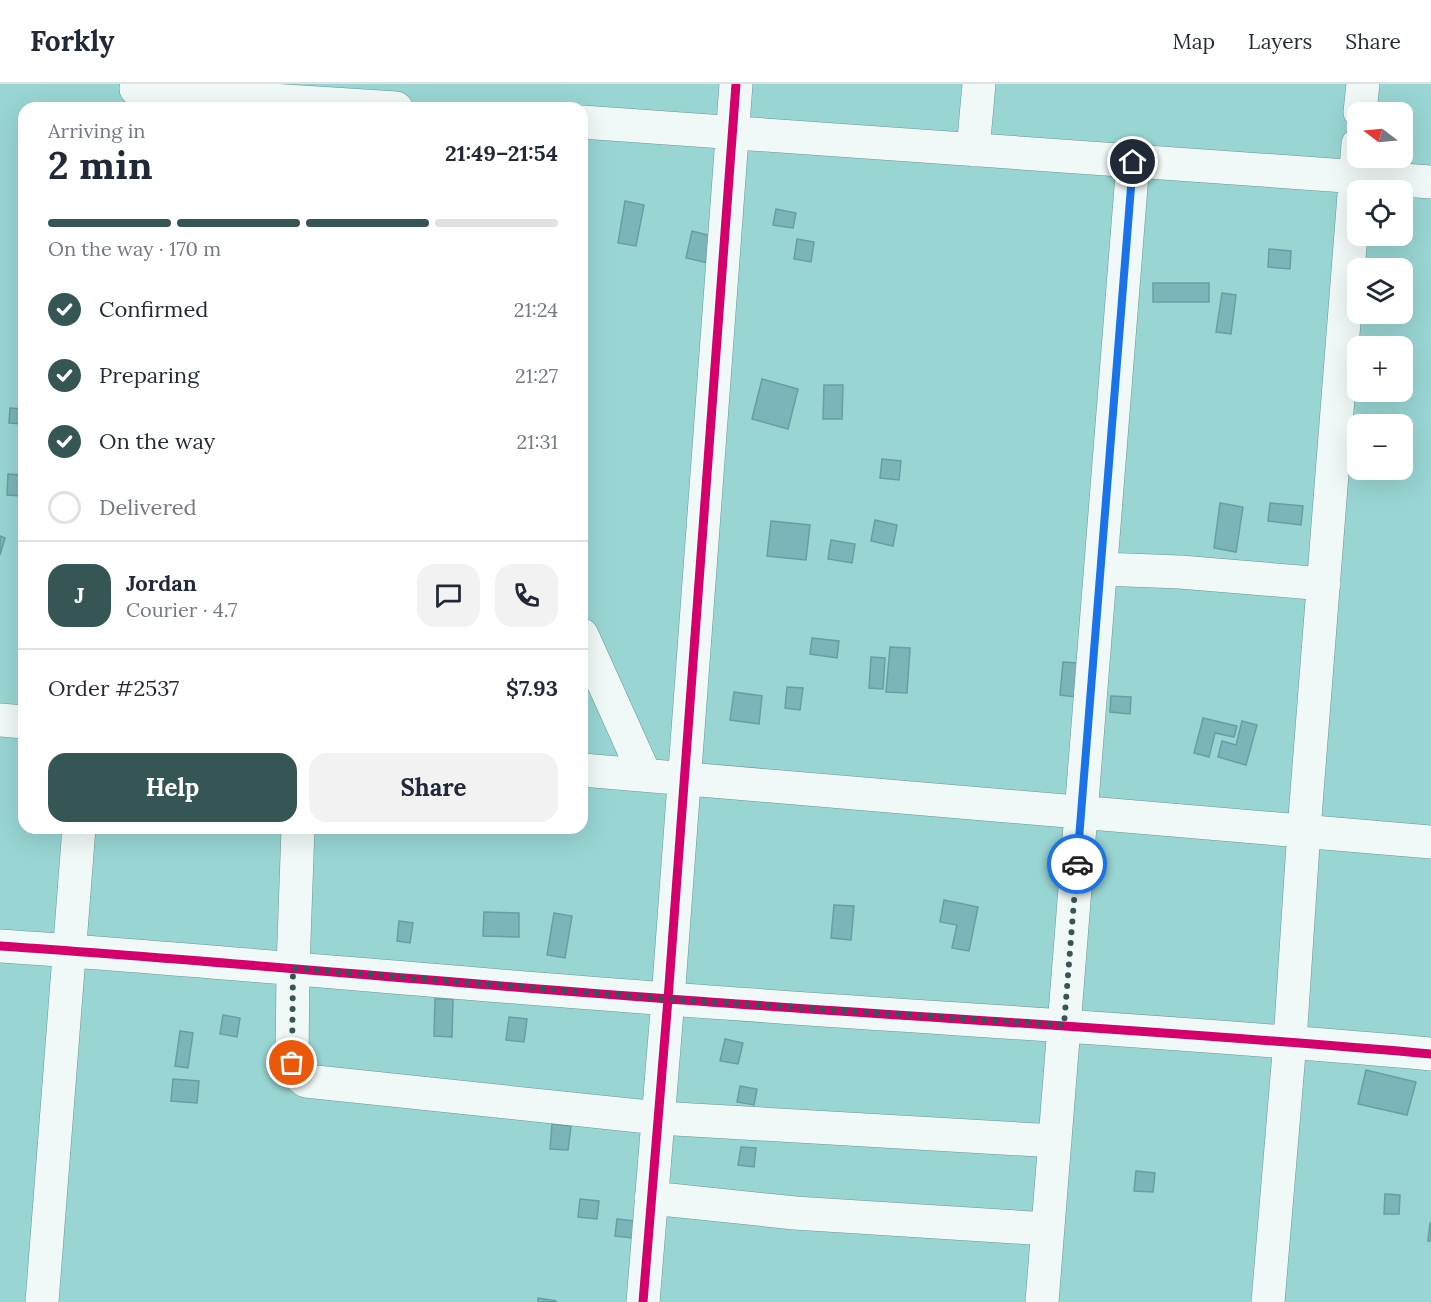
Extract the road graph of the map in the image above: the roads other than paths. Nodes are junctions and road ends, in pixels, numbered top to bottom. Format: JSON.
{"nodes":[{"id":1,"x":736,"y":84,"type":"edge"},
{"id":2,"x":979,"y":84,"type":"edge"},
{"id":3,"x":1363,"y":84,"type":"edge"},
{"id":4,"x":135,"y":94,"type":"edge"},
{"id":5,"x":346,"y":99,"type":"edge"},
{"id":6,"x":363,"y":102,"type":"edge"},
{"id":7,"x":1361,"y":102,"type":"edge"},
{"id":8,"x":588,"y":122,"type":"edge"},
{"id":9,"x":733,"y":133,"type":"junction"},
{"id":10,"x":973,"y":150,"type":"junction"},
{"id":11,"x":1347,"y":160,"type":"edge"},
{"id":12,"x":1133,"y":162,"type":"junction"},
{"id":13,"x":1355,"y":168,"type":"edge"},
{"id":14,"x":1383,"y":168,"type":"edge"},
{"id":15,"x":1431,"y":182,"type":"edge"},
{"id":16,"x":1101,"y":569,"type":"junction"},
{"id":17,"x":1324,"y":584,"type":"junction"},
{"id":18,"x":588,"y":648,"type":"edge"},
{"id":19,"x":0,"y":720,"type":"edge"},
{"id":20,"x":18,"y":722,"type":"edge"},
{"id":21,"x":588,"y":770,"type":"edge"},
{"id":22,"x":645,"y":775,"type":"junction"},
{"id":23,"x":683,"y":779,"type":"junction"},
{"id":24,"x":1081,"y":813,"type":"junction"},
{"id":25,"x":1304,"y":830,"type":"junction"},
{"id":26,"x":79,"y":834,"type":"edge"},
{"id":27,"x":298,"y":834,"type":"edge"},
{"id":28,"x":1431,"y":842,"type":"edge"},
{"id":29,"x":0,"y":946,"type":"edge"},
{"id":30,"x":70,"y":951,"type":"junction"},
{"id":31,"x":293,"y":968,"type":"junction"},
{"id":32,"x":668,"y":999,"type":"junction"},
{"id":33,"x":1064,"y":1025,"type":"junction"},
{"id":34,"x":1290,"y":1041,"type":"junction"},
{"id":35,"x":1431,"y":1054,"type":"edge"},
{"id":36,"x":658,"y":1118,"type":"junction"},
{"id":37,"x":1055,"y":1141,"type":"junction"},
{"id":38,"x":651,"y":1198,"type":"junction"},
{"id":39,"x":1048,"y":1229,"type":"junction"},
{"id":40,"x":42,"y":1302,"type":"edge"},
{"id":41,"x":643,"y":1302,"type":"edge"},
{"id":42,"x":1042,"y":1302,"type":"edge"},
{"id":43,"x":1268,"y":1302,"type":"edge"}],
"edges":[{"from":1,"to":9,"type":"street"},
{"from":2,"to":10,"type":"street"},
{"from":3,"to":7,"type":"street"},
{"from":4,"to":5,"type":"street"},
{"from":5,"to":6,"type":"street"},
{"from":8,"to":9,"type":"street"},
{"from":9,"to":10,"type":"street"},
{"from":9,"to":23,"type":"street"},
{"from":10,"to":12,"type":"street"},
{"from":11,"to":12,"type":"street"},
{"from":12,"to":16,"type":"street"},
{"from":13,"to":17,"type":"street"},
{"from":14,"to":15,"type":"street"},
{"from":16,"to":17,"type":"street"},
{"from":16,"to":24,"type":"street"},
{"from":17,"to":25,"type":"street"},
{"from":18,"to":22,"type":"street"},
{"from":19,"to":20,"type":"street"},
{"from":21,"to":22,"type":"street"},
{"from":22,"to":23,"type":"street"},
{"from":23,"to":24,"type":"street"},
{"from":23,"to":32,"type":"street"},
{"from":24,"to":25,"type":"street"},
{"from":24,"to":33,"type":"street"},
{"from":25,"to":28,"type":"street"},
{"from":25,"to":34,"type":"street"},
{"from":26,"to":30,"type":"street"},
{"from":27,"to":31,"type":"street"},
{"from":29,"to":30,"type":"street"},
{"from":30,"to":31,"type":"street"},
{"from":30,"to":40,"type":"street"},
{"from":31,"to":32,"type":"street"},
{"from":31,"to":36,"type":"street"},
{"from":32,"to":33,"type":"street"},
{"from":32,"to":36,"type":"street"},
{"from":33,"to":34,"type":"street"},
{"from":33,"to":37,"type":"street"},
{"from":34,"to":35,"type":"street"},
{"from":34,"to":43,"type":"street"},
{"from":36,"to":37,"type":"street"},
{"from":36,"to":38,"type":"street"},
{"from":37,"to":39,"type":"street"},
{"from":38,"to":39,"type":"street"},
{"from":38,"to":41,"type":"street"},
{"from":39,"to":42,"type":"street"}]}
